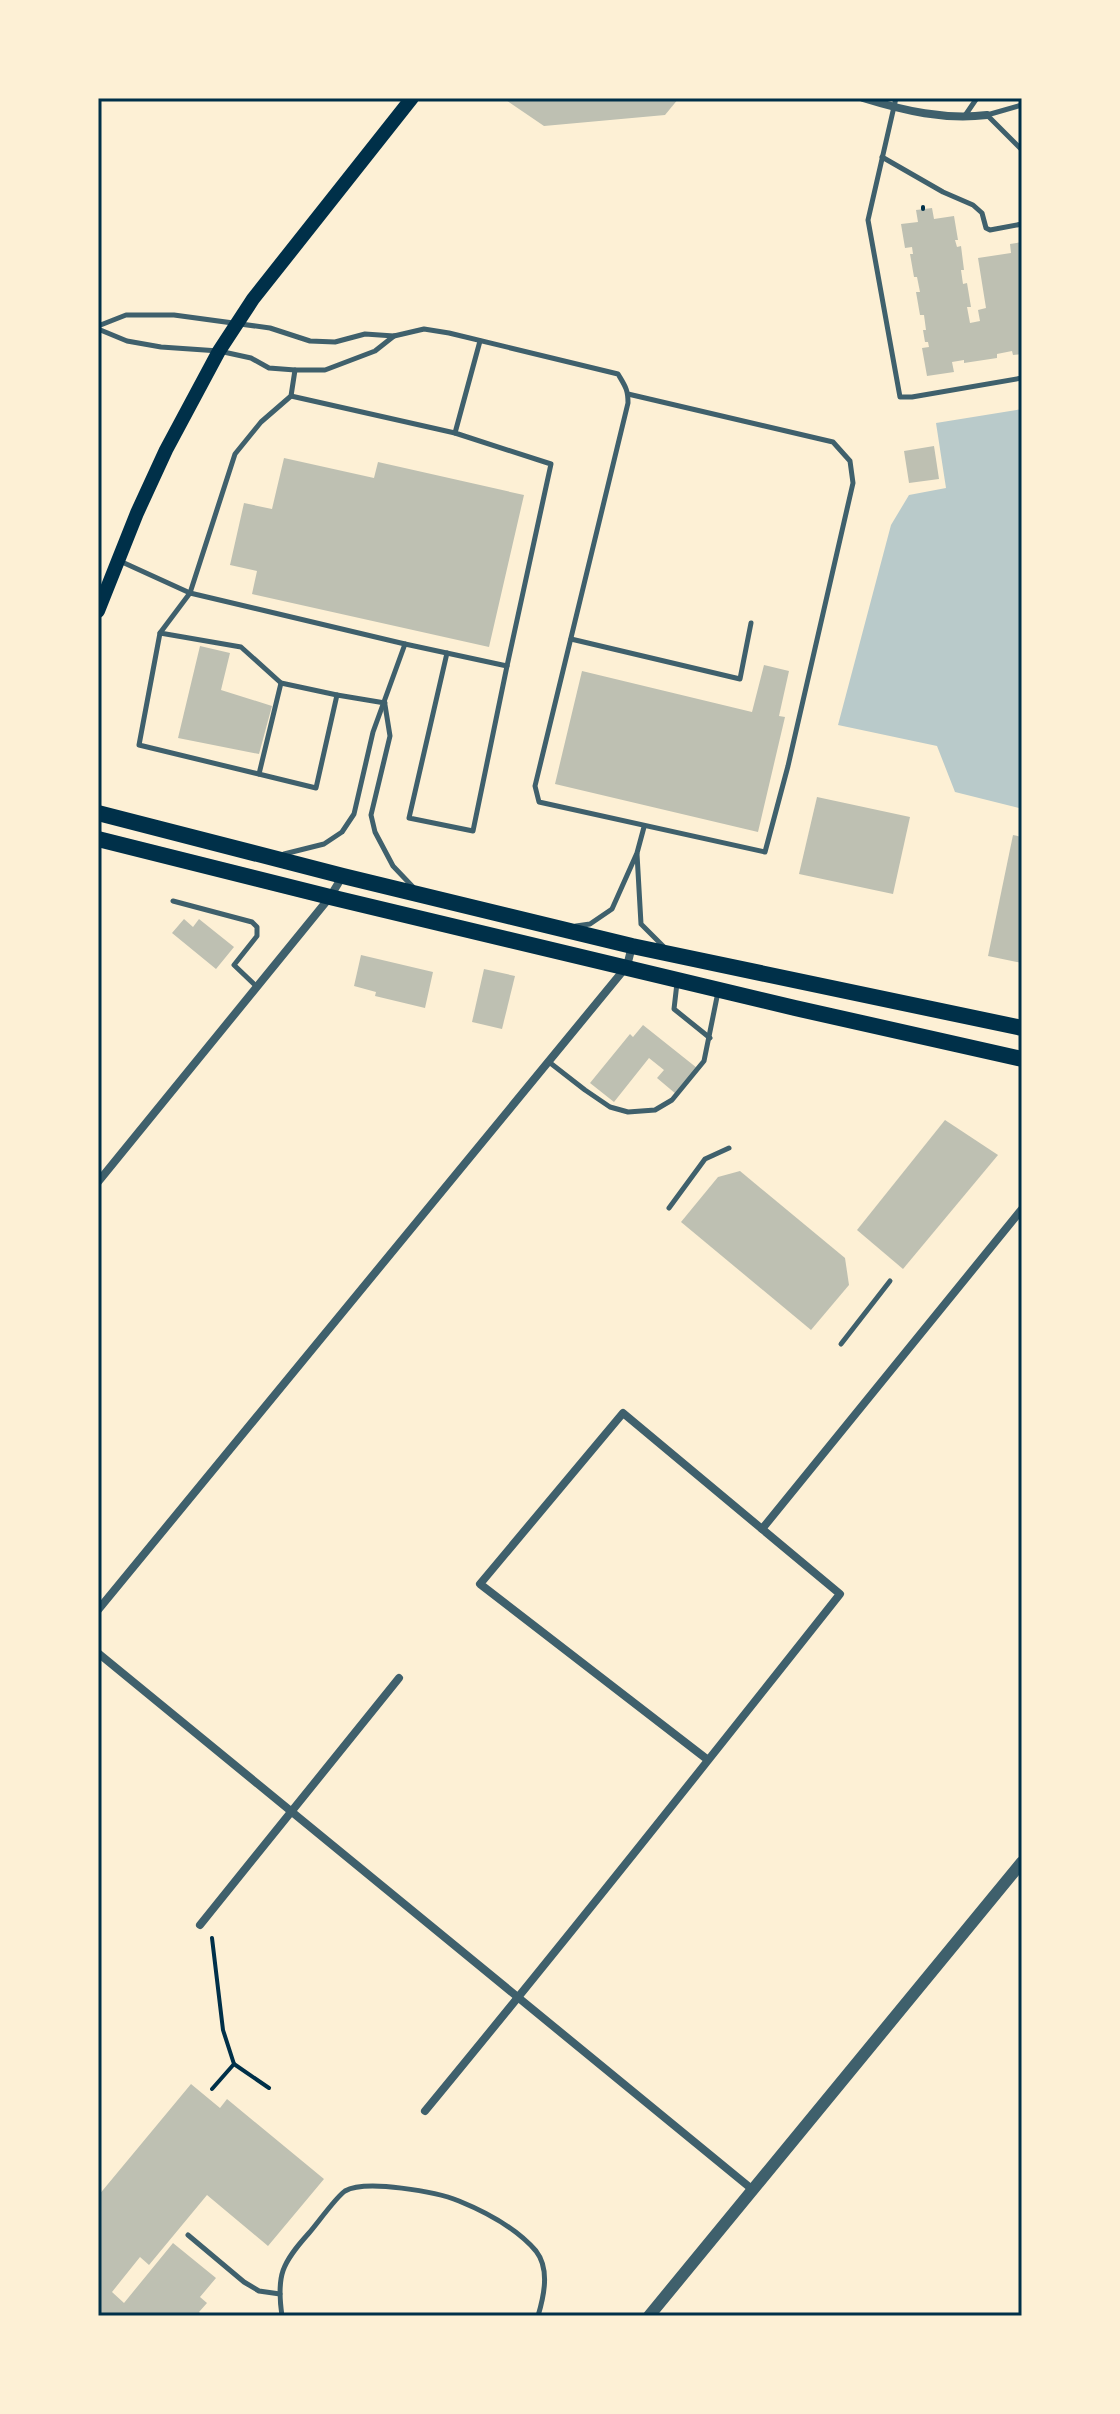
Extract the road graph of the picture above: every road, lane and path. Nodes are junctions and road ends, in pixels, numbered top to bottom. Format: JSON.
{"nodes":[{"id":1,"x":412,"y":98,"type":"edge"},
{"id":2,"x":863,"y":98,"type":"edge"},
{"id":3,"x":977,"y":98,"type":"edge"},
{"id":4,"x":895,"y":102,"type":"edge"},
{"id":5,"x":1022,"y":105,"type":"edge"},
{"id":6,"x":987,"y":115,"type":"junction"},
{"id":7,"x":964,"y":117,"type":"junction"},
{"id":8,"x":1022,"y":150,"type":"edge"},
{"id":9,"x":882,"y":157,"type":"junction"},
{"id":10,"x":1022,"y":224,"type":"edge"},
{"id":11,"x":238,"y":322,"type":"junction"},
{"id":12,"x":98,"y":327,"type":"edge"},
{"id":13,"x":394,"y":336,"type":"junction"},
{"id":14,"x":480,"y":341,"type":"junction"},
{"id":15,"x":219,"y":351,"type":"junction"},
{"id":16,"x":295,"y":370,"type":"junction"},
{"id":17,"x":1022,"y":378,"type":"edge"},
{"id":18,"x":628,"y":394,"type":"junction"},
{"id":19,"x":291,"y":396,"type":"junction"},
{"id":20,"x":455,"y":433,"type":"junction"},
{"id":21,"x":117,"y":560,"type":"junction"},
{"id":22,"x":190,"y":593,"type":"junction"},
{"id":23,"x":98,"y":611,"type":"edge"},
{"id":24,"x":751,"y":623,"type":"dead end"},
{"id":25,"x":160,"y":633,"type":"junction"},
{"id":26,"x":571,"y":639,"type":"junction"},
{"id":27,"x":405,"y":644,"type":"junction"},
{"id":28,"x":447,"y":653,"type":"junction"},
{"id":29,"x":507,"y":666,"type":"junction"},
{"id":30,"x":281,"y":683,"type":"junction"},
{"id":31,"x":337,"y":695,"type":"junction"},
{"id":32,"x":385,"y":703,"type":"junction"},
{"id":33,"x":259,"y":774,"type":"junction"},
{"id":34,"x":98,"y":813,"type":"edge"},
{"id":35,"x":645,"y":826,"type":"junction"},
{"id":36,"x":98,"y":839,"type":"edge"},
{"id":37,"x":637,"y":853,"type":"junction"},
{"id":38,"x":271,"y":857,"type":"junction"},
{"id":39,"x":343,"y":876,"type":"junction"},
{"id":40,"x":419,"y":894,"type":"junction"},
{"id":41,"x":330,"y":897,"type":"junction"},
{"id":42,"x":173,"y":901,"type":"dead end"},
{"id":43,"x":564,"y":928,"type":"junction"},
{"id":44,"x":632,"y":946,"type":"junction"},
{"id":45,"x":669,"y":952,"type":"junction"},
{"id":46,"x":627,"y":966,"type":"junction"},
{"id":47,"x":678,"y":978,"type":"junction"},
{"id":48,"x":257,"y":987,"type":"junction"},
{"id":49,"x":718,"y":988,"type":"junction"},
{"id":50,"x":1022,"y":1028,"type":"edge"},
{"id":51,"x":710,"y":1038,"type":"junction"},
{"id":52,"x":1022,"y":1059,"type":"edge"},
{"id":53,"x":548,"y":1061,"type":"junction"},
{"id":54,"x":729,"y":1148,"type":"dead end"},
{"id":55,"x":98,"y":1182,"type":"edge"},
{"id":56,"x":669,"y":1208,"type":"dead end"},
{"id":57,"x":1022,"y":1209,"type":"edge"},
{"id":58,"x":890,"y":1281,"type":"dead end"},
{"id":59,"x":841,"y":1344,"type":"dead end"},
{"id":60,"x":762,"y":1529,"type":"junction"},
{"id":61,"x":98,"y":1610,"type":"edge"},
{"id":62,"x":98,"y":1653,"type":"edge"},
{"id":63,"x":399,"y":1678,"type":"dead end"},
{"id":64,"x":708,"y":1760,"type":"junction"},
{"id":65,"x":291,"y":1811,"type":"junction"},
{"id":66,"x":1022,"y":1862,"type":"edge"},
{"id":67,"x":200,"y":1925,"type":"dead end"},
{"id":68,"x":212,"y":1938,"type":"dead end"},
{"id":69,"x":518,"y":1998,"type":"junction"},
{"id":70,"x":234,"y":2064,"type":"junction"},
{"id":71,"x":269,"y":2088,"type":"dead end"},
{"id":72,"x":212,"y":2089,"type":"dead end"},
{"id":73,"x":425,"y":2111,"type":"dead end"},
{"id":74,"x":753,"y":2190,"type":"junction"},
{"id":75,"x":188,"y":2235,"type":"dead end"},
{"id":76,"x":280,"y":2294,"type":"junction"},
{"id":77,"x":282,"y":2316,"type":"edge"},
{"id":78,"x":538,"y":2316,"type":"edge"},
{"id":79,"x":649,"y":2316,"type":"edge"}],
"edges":[{"from":1,"to":11,"type":"main road"},
{"from":2,"to":4,"type":"street"},
{"from":3,"to":7,"type":"lane"},
{"from":4,"to":7,"type":"street"},
{"from":4,"to":9,"type":"lane"},
{"from":5,"to":6,"type":"lane"},
{"from":6,"to":7,"type":"street"},
{"from":6,"to":8,"type":"lane"},
{"from":9,"to":10,"type":"lane"},
{"from":9,"to":17,"type":"lane"},
{"from":11,"to":12,"type":"lane"},
{"from":11,"to":13,"type":"lane"},
{"from":11,"to":15,"type":"main road"},
{"from":12,"to":15,"type":"lane"},
{"from":13,"to":14,"type":"lane"},
{"from":13,"to":16,"type":"lane"},
{"from":14,"to":18,"type":"lane"},
{"from":14,"to":20,"type":"lane"},
{"from":15,"to":16,"type":"lane"},
{"from":15,"to":21,"type":"main road"},
{"from":16,"to":19,"type":"lane"},
{"from":18,"to":26,"type":"lane"},
{"from":18,"to":35,"type":"lane"},
{"from":19,"to":20,"type":"lane"},
{"from":19,"to":22,"type":"lane"},
{"from":20,"to":29,"type":"lane"},
{"from":21,"to":22,"type":"lane"},
{"from":21,"to":23,"type":"main road"},
{"from":22,"to":25,"type":"lane"},
{"from":22,"to":27,"type":"lane"},
{"from":24,"to":26,"type":"lane"},
{"from":25,"to":30,"type":"lane"},
{"from":25,"to":33,"type":"lane"},
{"from":26,"to":35,"type":"lane"},
{"from":27,"to":28,"type":"lane"},
{"from":27,"to":32,"type":"lane"},
{"from":28,"to":29,"type":"lane"},
{"from":28,"to":29,"type":"lane"},
{"from":30,"to":31,"type":"lane"},
{"from":30,"to":33,"type":"lane"},
{"from":31,"to":32,"type":"lane"},
{"from":31,"to":33,"type":"lane"},
{"from":32,"to":38,"type":"lane"},
{"from":32,"to":40,"type":"lane"},
{"from":34,"to":38,"type":"main road"},
{"from":35,"to":37,"type":"lane"},
{"from":36,"to":41,"type":"main road"},
{"from":37,"to":43,"type":"lane"},
{"from":37,"to":45,"type":"lane"},
{"from":38,"to":39,"type":"main road"},
{"from":39,"to":40,"type":"main road"},
{"from":39,"to":41,"type":"street"},
{"from":40,"to":43,"type":"main road"},
{"from":41,"to":46,"type":"main road"},
{"from":41,"to":48,"type":"street"},
{"from":42,"to":48,"type":"lane"},
{"from":43,"to":44,"type":"main road"},
{"from":44,"to":45,"type":"main road"},
{"from":44,"to":46,"type":"street"},
{"from":45,"to":50,"type":"main road"},
{"from":46,"to":47,"type":"main road"},
{"from":46,"to":53,"type":"street"},
{"from":47,"to":49,"type":"main road"},
{"from":47,"to":51,"type":"lane"},
{"from":48,"to":55,"type":"street"},
{"from":49,"to":51,"type":"lane"},
{"from":49,"to":52,"type":"main road"},
{"from":51,"to":53,"type":"lane"},
{"from":53,"to":61,"type":"street"},
{"from":54,"to":56,"type":"lane"},
{"from":57,"to":60,"type":"street"},
{"from":58,"to":59,"type":"lane"},
{"from":60,"to":64,"type":"street"},
{"from":60,"to":64,"type":"street"},
{"from":62,"to":65,"type":"street"},
{"from":63,"to":65,"type":"street"},
{"from":64,"to":69,"type":"street"},
{"from":65,"to":67,"type":"street"},
{"from":65,"to":69,"type":"street"},
{"from":66,"to":74,"type":"street"},
{"from":68,"to":70,"type":"path"},
{"from":69,"to":73,"type":"street"},
{"from":69,"to":74,"type":"street"},
{"from":70,"to":71,"type":"path"},
{"from":70,"to":72,"type":"path"},
{"from":74,"to":79,"type":"street"},
{"from":75,"to":76,"type":"lane"},
{"from":76,"to":77,"type":"lane"},
{"from":76,"to":78,"type":"lane"}]}
